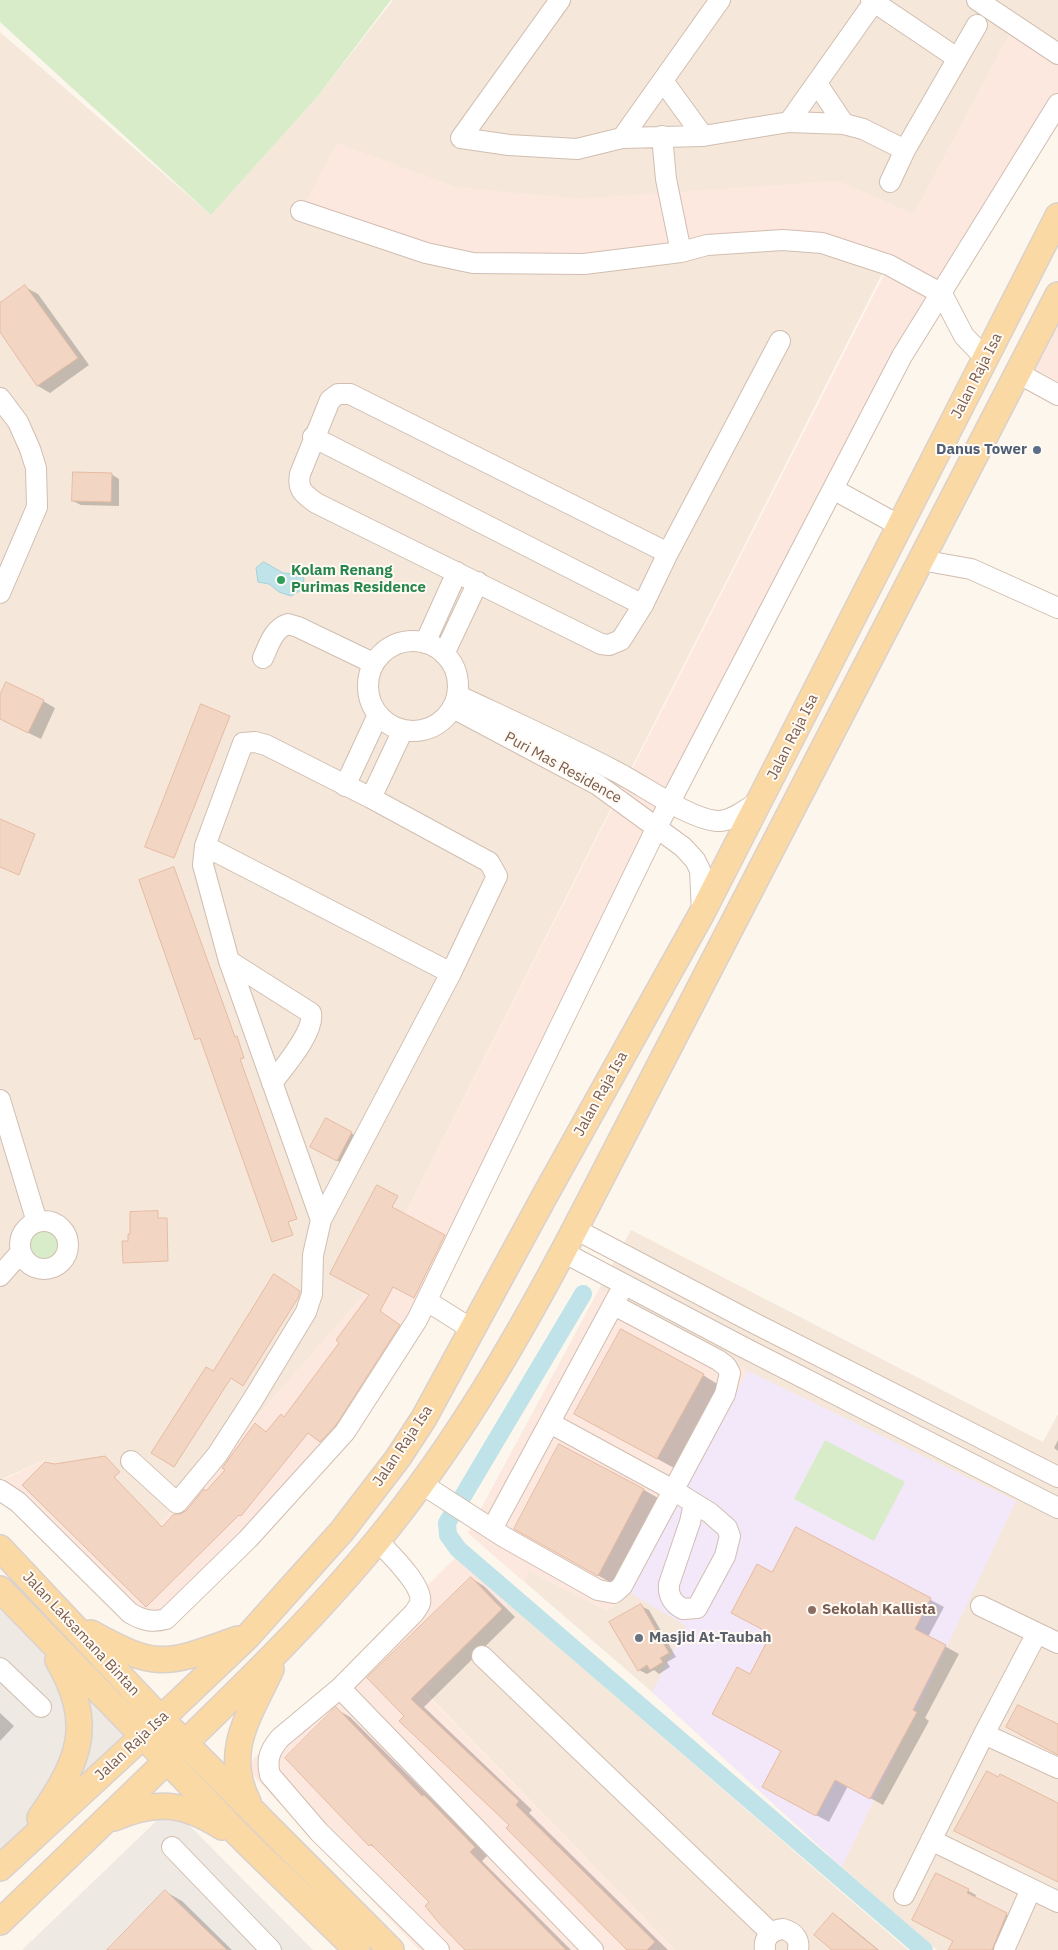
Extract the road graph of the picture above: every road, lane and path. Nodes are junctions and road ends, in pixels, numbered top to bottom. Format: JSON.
{"nodes":[{"id":1,"x":560,"y":0,"type":"edge"},
{"id":2,"x":720,"y":0,"type":"edge"},
{"id":3,"x":872,"y":1,"type":"edge"},
{"id":4,"x":980,"y":1,"type":"edge"},
{"id":5,"x":977,"y":25,"type":"dead end"},
{"id":6,"x":1058,"y":54,"type":"edge"},
{"id":7,"x":957,"y":58,"type":"junction"},
{"id":8,"x":664,"y":81,"type":"junction"},
{"id":9,"x":818,"y":85,"type":"junction"},
{"id":10,"x":1058,"y":104,"type":"edge"},
{"id":11,"x":789,"y":122,"type":"junction"},
{"id":12,"x":844,"y":124,"type":"junction"},
{"id":13,"x":662,"y":136,"type":"junction"},
{"id":14,"x":703,"y":136,"type":"junction"},
{"id":15,"x":622,"y":138,"type":"junction"},
{"id":16,"x":905,"y":150,"type":"junction"},
{"id":17,"x":890,"y":182,"type":"dead end"},
{"id":18,"x":301,"y":211,"type":"dead end"},
{"id":19,"x":1058,"y":216,"type":"edge"},
{"id":20,"x":681,"y":252,"type":"junction"},
{"id":21,"x":942,"y":294,"type":"junction"},
{"id":22,"x":1058,"y":295,"type":"edge"},
{"id":23,"x":780,"y":341,"type":"dead end"},
{"id":24,"x":986,"y":359,"type":"junction"},
{"id":25,"x":1018,"y":373,"type":"junction"},
{"id":26,"x":1058,"y":395,"type":"edge"},
{"id":27,"x":0,"y":398,"type":"edge"},
{"id":28,"x":313,"y":437,"type":"junction"},
{"id":29,"x":833,"y":489,"type":"junction"},
{"id":30,"x":900,"y":526,"type":"junction"},
{"id":31,"x":668,"y":553,"type":"junction"},
{"id":32,"x":921,"y":560,"type":"junction"},
{"id":33,"x":457,"y":572,"type":"junction"},
{"id":34,"x":478,"y":582,"type":"junction"},
{"id":35,"x":0,"y":593,"type":"edge"},
{"id":36,"x":643,"y":605,"type":"junction"},
{"id":37,"x":1058,"y":608,"type":"edge"},
{"id":38,"x":425,"y":643,"type":"junction"},
{"id":39,"x":444,"y":654,"type":"junction"},
{"id":40,"x":263,"y":658,"type":"dead end"},
{"id":41,"x":373,"y":664,"type":"junction"},
{"id":42,"x":823,"y":678,"type":"junction"},
{"id":43,"x":853,"y":694,"type":"junction"},
{"id":44,"x":455,"y":701,"type":"junction"},
{"id":45,"x":378,"y":716,"type":"junction"},
{"id":46,"x":403,"y":730,"type":"junction"},
{"id":47,"x":345,"y":786,"type":"junction"},
{"id":48,"x":371,"y":798,"type":"junction"},
{"id":49,"x":761,"y":800,"type":"junction"},
{"id":50,"x":671,"y":802,"type":"junction"},
{"id":51,"x":657,"y":827,"type":"junction"},
{"id":52,"x":205,"y":846,"type":"junction"},
{"id":53,"x":702,"y":913,"type":"junction"},
{"id":54,"x":229,"y":961,"type":"junction"},
{"id":55,"x":451,"y":973,"type":"junction"},
{"id":56,"x":272,"y":1083,"type":"junction"},
{"id":57,"x":0,"y":1100,"type":"edge"},
{"id":58,"x":322,"y":1220,"type":"junction"},
{"id":59,"x":37,"y":1222,"type":"junction"},
{"id":60,"x":575,"y":1229,"type":"junction"},
{"id":61,"x":21,"y":1252,"type":"junction"},
{"id":62,"x":563,"y":1252,"type":"junction"},
{"id":63,"x":0,"y":1276,"type":"edge"},
{"id":64,"x":626,"y":1284,"type":"junction"},
{"id":65,"x":427,"y":1301,"type":"junction"},
{"id":66,"x":614,"y":1306,"type":"junction"},
{"id":67,"x":752,"y":1322,"type":"junction"},
{"id":68,"x":473,"y":1330,"type":"junction"},
{"id":69,"x":739,"y":1345,"type":"junction"},
{"id":70,"x":550,"y":1423,"type":"junction"},
{"id":71,"x":131,"y":1461,"type":"dead end"},
{"id":72,"x":1058,"y":1477,"type":"edge"},
{"id":73,"x":422,"y":1484,"type":"junction"},
{"id":74,"x":0,"y":1490,"type":"edge"},
{"id":75,"x":673,"y":1490,"type":"junction"},
{"id":76,"x":694,"y":1504,"type":"junction"},
{"id":77,"x":1058,"y":1508,"type":"edge"},
{"id":78,"x":492,"y":1529,"type":"junction"},
{"id":79,"x":378,"y":1541,"type":"junction"},
{"id":80,"x":0,"y":1548,"type":"edge"},
{"id":81,"x":0,"y":1589,"type":"edge"},
{"id":82,"x":981,"y":1606,"type":"dead end"},
{"id":83,"x":67,"y":1619,"type":"junction"},
{"id":84,"x":1037,"y":1633,"type":"junction"},
{"id":85,"x":43,"y":1634,"type":"junction"},
{"id":86,"x":248,"y":1636,"type":"junction"},
{"id":87,"x":1058,"y":1643,"type":"edge"},
{"id":88,"x":278,"y":1653,"type":"junction"},
{"id":89,"x":482,"y":1656,"type":"dead end"},
{"id":90,"x":0,"y":1668,"type":"edge"},
{"id":91,"x":340,"y":1688,"type":"junction"},
{"id":92,"x":41,"y":1707,"type":"dead end"},
{"id":93,"x":161,"y":1719,"type":"junction"},
{"id":94,"x":984,"y":1734,"type":"junction"},
{"id":95,"x":143,"y":1736,"type":"junction"},
{"id":96,"x":186,"y":1742,"type":"junction"},
{"id":97,"x":167,"y":1761,"type":"junction"},
{"id":98,"x":1058,"y":1768,"type":"edge"},
{"id":99,"x":251,"y":1810,"type":"junction"},
{"id":100,"x":104,"y":1822,"type":"junction"},
{"id":101,"x":931,"y":1840,"type":"junction"},
{"id":102,"x":247,"y":1843,"type":"junction"},
{"id":103,"x":172,"y":1847,"type":"dead end"},
{"id":104,"x":7,"y":1860,"type":"edge"},
{"id":105,"x":1031,"y":1889,"type":"junction"},
{"id":106,"x":904,"y":1895,"type":"dead end"},
{"id":107,"x":1058,"y":1902,"type":"edge"},
{"id":108,"x":0,"y":1922,"type":"edge"},
{"id":109,"x":764,"y":1943,"type":"edge"},
{"id":110,"x":800,"y":1949,"type":"edge"},
{"id":111,"x":271,"y":1950,"type":"edge"},
{"id":112,"x":357,"y":1950,"type":"edge"},
{"id":113,"x":391,"y":1950,"type":"edge"},
{"id":114,"x":439,"y":1950,"type":"edge"},
{"id":115,"x":593,"y":1950,"type":"edge"},
{"id":116,"x":1004,"y":1950,"type":"edge"}],
"edges":[{"from":1,"to":15,"type":"street"},
{"from":2,"to":8,"type":"street"},
{"from":3,"to":7,"type":"street"},
{"from":3,"to":9,"type":"street"},
{"from":4,"to":6,"type":"street"},
{"from":5,"to":7,"type":"street"},
{"from":7,"to":16,"type":"street"},
{"from":8,"to":14,"type":"street"},
{"from":8,"to":15,"type":"street"},
{"from":9,"to":11,"type":"street"},
{"from":9,"to":12,"type":"street"},
{"from":10,"to":21,"type":"street"},
{"from":11,"to":12,"type":"street"},
{"from":11,"to":14,"type":"street"},
{"from":12,"to":16,"type":"street"},
{"from":13,"to":14,"type":"street"},
{"from":13,"to":15,"type":"street"},
{"from":13,"to":20,"type":"street"},
{"from":16,"to":17,"type":"street"},
{"from":18,"to":20,"type":"street"},
{"from":19,"to":24,"type":"main road","name":"Jalan Raja Isa"},
{"from":20,"to":21,"type":"street"},
{"from":21,"to":24,"type":"street"},
{"from":21,"to":29,"type":"street"},
{"from":22,"to":25,"type":"main road"},
{"from":23,"to":31,"type":"street"},
{"from":24,"to":30,"type":"main road","name":"Jalan Raja Isa"},
{"from":25,"to":26,"type":"street"},
{"from":25,"to":32,"type":"main road"},
{"from":27,"to":35,"type":"street"},
{"from":28,"to":31,"type":"street"},
{"from":28,"to":33,"type":"street"},
{"from":28,"to":36,"type":"street"},
{"from":29,"to":30,"type":"street"},
{"from":29,"to":50,"type":"street"},
{"from":30,"to":42,"type":"main road","name":"Jalan Raja Isa"},
{"from":31,"to":36,"type":"street"},
{"from":32,"to":37,"type":"street"},
{"from":32,"to":43,"type":"main road"},
{"from":33,"to":34,"type":"street"},
{"from":33,"to":38,"type":"street"},
{"from":34,"to":36,"type":"street"},
{"from":34,"to":39,"type":"street"},
{"from":38,"to":39,"type":"street"},
{"from":38,"to":41,"type":"street"},
{"from":39,"to":44,"type":"street"},
{"from":40,"to":41,"type":"street"},
{"from":41,"to":45,"type":"street"},
{"from":42,"to":43,"type":"main road"},
{"from":42,"to":49,"type":"main road","name":"Jalan Raja Isa"},
{"from":43,"to":60,"type":"main road"},
{"from":44,"to":46,"type":"street"},
{"from":44,"to":50,"type":"street","name":"Puri Mas Residence"},
{"from":44,"to":51,"type":"street","name":"Puri Mas Residence"},
{"from":45,"to":46,"type":"street"},
{"from":45,"to":47,"type":"street"},
{"from":46,"to":48,"type":"street"},
{"from":47,"to":48,"type":"street"},
{"from":47,"to":52,"type":"street"},
{"from":48,"to":55,"type":"street"},
{"from":49,"to":50,"type":"street","name":"Puri Mas Residence"},
{"from":49,"to":53,"type":"main road","name":"Jalan Raja Isa"},
{"from":50,"to":51,"type":"street"},
{"from":51,"to":53,"type":"street","name":"Puri Mas Residence"},
{"from":51,"to":65,"type":"street"},
{"from":52,"to":54,"type":"street"},
{"from":52,"to":55,"type":"street"},
{"from":53,"to":68,"type":"main road","name":"Jalan Raja Isa"},
{"from":54,"to":56,"type":"street"},
{"from":54,"to":56,"type":"street"},
{"from":55,"to":58,"type":"street"},
{"from":56,"to":58,"type":"street"},
{"from":57,"to":59,"type":"street"},
{"from":58,"to":71,"type":"street"},
{"from":59,"to":61,"type":"street"},
{"from":59,"to":61,"type":"street"},
{"from":60,"to":62,"type":"main road"},
{"from":60,"to":67,"type":"street"},
{"from":61,"to":63,"type":"street"},
{"from":62,"to":64,"type":"street"},
{"from":62,"to":73,"type":"main road"},
{"from":64,"to":66,"type":"street"},
{"from":64,"to":69,"type":"street"},
{"from":65,"to":68,"type":"street"},
{"from":65,"to":74,"type":"street"},
{"from":66,"to":70,"type":"street"},
{"from":66,"to":75,"type":"street"},
{"from":67,"to":69,"type":"street"},
{"from":67,"to":72,"type":"street"},
{"from":68,"to":86,"type":"main road","name":"Jalan Raja Isa"},
{"from":69,"to":77,"type":"street"},
{"from":70,"to":75,"type":"street"},
{"from":70,"to":78,"type":"street"},
{"from":73,"to":78,"type":"street"},
{"from":73,"to":79,"type":"main road"},
{"from":75,"to":76,"type":"street"},
{"from":75,"to":78,"type":"street"},
{"from":76,"to":76,"type":"street"},
{"from":79,"to":88,"type":"main road"},
{"from":79,"to":91,"type":"street"},
{"from":80,"to":83,"type":"main road","name":"Jalan Laksamana Bintan"},
{"from":81,"to":85,"type":"main road","name":"Jalan Laksamana Bintan"},
{"from":82,"to":84,"type":"street"},
{"from":83,"to":86,"type":"main road"},
{"from":83,"to":93,"type":"main road","name":"Jalan Laksamana Bintan"},
{"from":84,"to":87,"type":"street"},
{"from":84,"to":94,"type":"street"},
{"from":85,"to":95,"type":"main road","name":"Jalan Laksamana Bintan"},
{"from":85,"to":104,"type":"main road"},
{"from":86,"to":93,"type":"main road","name":"Jalan Raja Isa"},
{"from":88,"to":96,"type":"main road"},
{"from":88,"to":99,"type":"main road"},
{"from":89,"to":109,"type":"street"},
{"from":90,"to":92,"type":"street"},
{"from":91,"to":114,"type":"street"},
{"from":91,"to":115,"type":"street"},
{"from":93,"to":95,"type":"main road","name":"Jalan Raja Isa"},
{"from":93,"to":96,"type":"main road","name":"Jalan Laksamana Bintan"},
{"from":94,"to":98,"type":"street"},
{"from":94,"to":101,"type":"street"},
{"from":95,"to":97,"type":"main road","name":"Jalan Laksamana Bintan"},
{"from":95,"to":104,"type":"main road","name":"Jalan Raja Isa"},
{"from":96,"to":97,"type":"main road"},
{"from":96,"to":99,"type":"main road","name":"Jalan Laksamana Bintan"},
{"from":97,"to":100,"type":"main road"},
{"from":97,"to":102,"type":"main road","name":"Jalan Laksamana Bintan"},
{"from":99,"to":113,"type":"main road","name":"Jalan Laksamana Bintan"},
{"from":100,"to":102,"type":"main road"},
{"from":100,"to":108,"type":"main road"},
{"from":101,"to":105,"type":"street"},
{"from":101,"to":106,"type":"street"},
{"from":102,"to":112,"type":"main road"},
{"from":103,"to":111,"type":"street"},
{"from":105,"to":107,"type":"street"},
{"from":105,"to":116,"type":"street"},
{"from":109,"to":110,"type":"street"}]}
